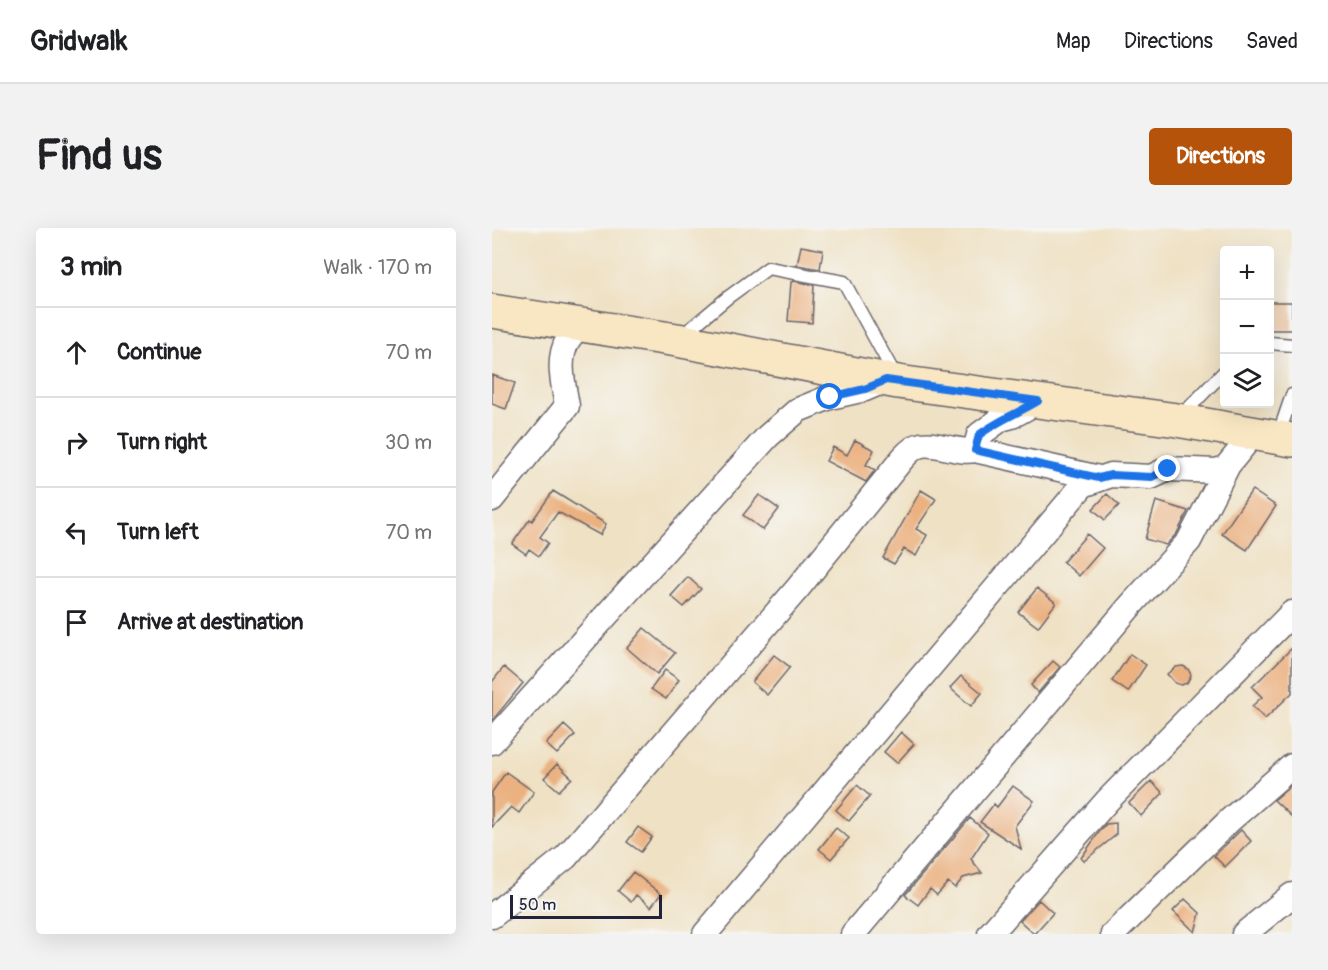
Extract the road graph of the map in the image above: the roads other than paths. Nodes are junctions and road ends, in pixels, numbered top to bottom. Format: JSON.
{"nodes":[{"id":1,"x":492,"y":311,"type":"edge"},
{"id":2,"x":579,"y":325,"type":"junction"},
{"id":3,"x":677,"y":340,"type":"junction"},
{"id":4,"x":1274,"y":343,"type":"edge"},
{"id":5,"x":1292,"y":345,"type":"edge"},
{"id":6,"x":1220,"y":376,"type":"edge"},
{"id":7,"x":892,"y":381,"type":"junction"},
{"id":8,"x":1292,"y":394,"type":"edge"},
{"id":9,"x":1038,"y":401,"type":"junction"},
{"id":10,"x":1177,"y":420,"type":"junction"},
{"id":11,"x":1275,"y":437,"type":"edge"},
{"id":12,"x":975,"y":450,"type":"junction"},
{"id":13,"x":1226,"y":468,"type":"junction"},
{"id":14,"x":1099,"y":478,"type":"junction"},
{"id":15,"x":492,"y":499,"type":"edge"},
{"id":16,"x":1292,"y":612,"type":"edge"},
{"id":17,"x":492,"y":742,"type":"edge"},
{"id":18,"x":1292,"y":766,"type":"edge"},
{"id":19,"x":1292,"y":895,"type":"edge"},
{"id":20,"x":493,"y":921,"type":"edge"},
{"id":21,"x":705,"y":934,"type":"edge"},
{"id":22,"x":853,"y":934,"type":"edge"},
{"id":23,"x":990,"y":934,"type":"edge"},
{"id":24,"x":1113,"y":934,"type":"edge"},
{"id":25,"x":1244,"y":934,"type":"edge"}],
"edges":[{"from":1,"to":2,"type":"main road"},
{"from":2,"to":3,"type":"main road"},
{"from":2,"to":15,"type":"street"},
{"from":3,"to":7,"type":"main road"},
{"from":3,"to":7,"type":"lane"},
{"from":4,"to":5,"type":"lane"},
{"from":6,"to":10,"type":"lane"},
{"from":7,"to":9,"type":"main road"},
{"from":7,"to":17,"type":"street"},
{"from":8,"to":11,"type":"lane"},
{"from":9,"to":10,"type":"main road"},
{"from":9,"to":12,"type":"street"},
{"from":10,"to":11,"type":"main road"},
{"from":11,"to":13,"type":"street"},
{"from":12,"to":14,"type":"street"},
{"from":12,"to":20,"type":"street"},
{"from":13,"to":14,"type":"street"},
{"from":13,"to":22,"type":"street"},
{"from":14,"to":21,"type":"street"},
{"from":16,"to":23,"type":"street"},
{"from":18,"to":24,"type":"street"},
{"from":19,"to":25,"type":"street"}]}
